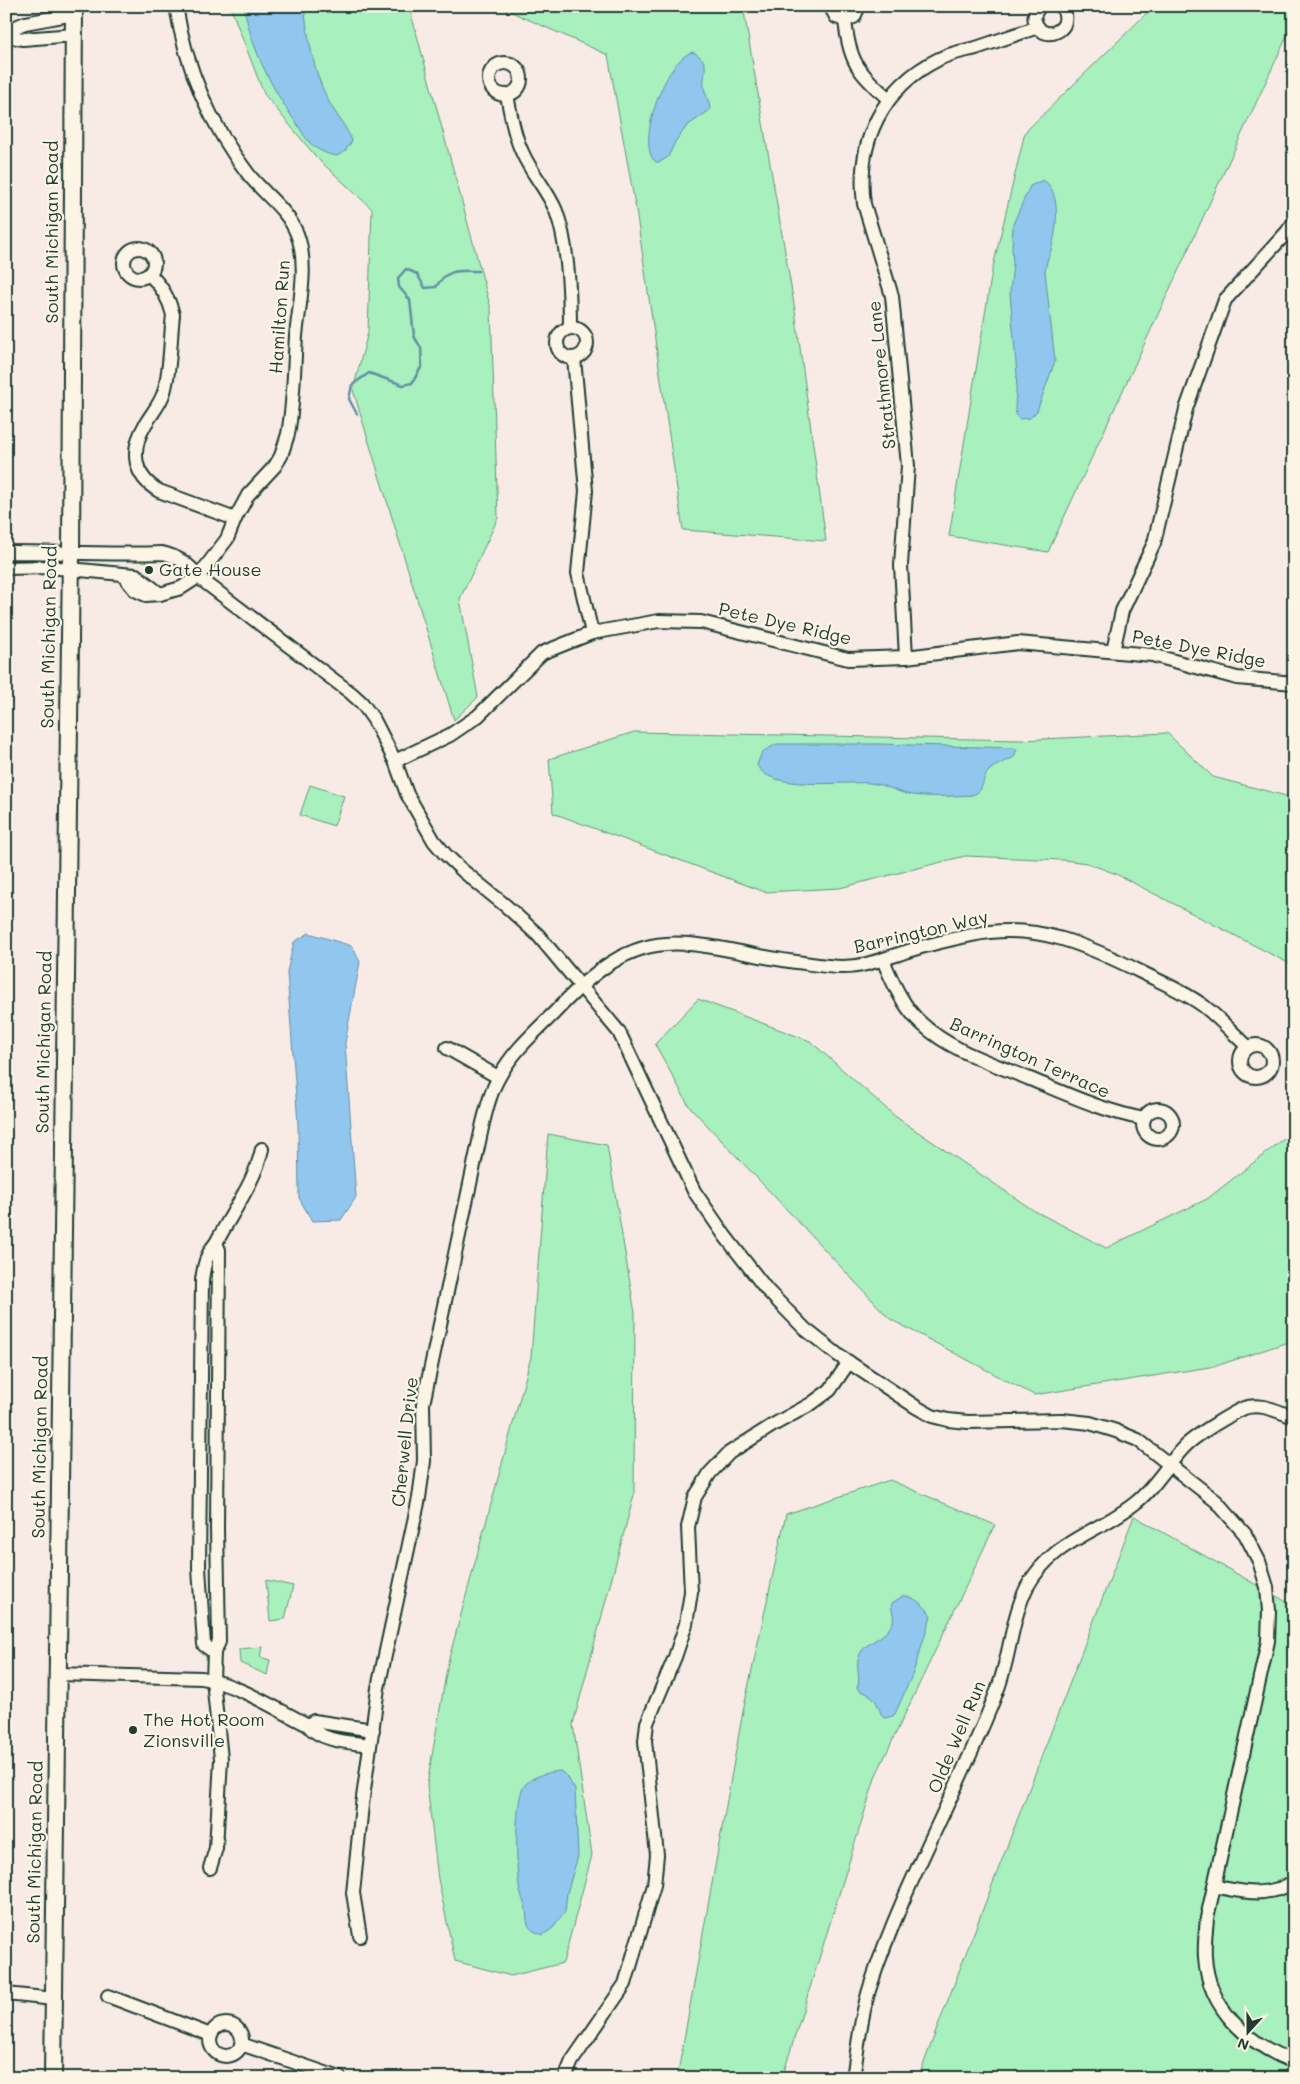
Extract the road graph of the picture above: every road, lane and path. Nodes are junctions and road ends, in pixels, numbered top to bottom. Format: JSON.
{"nodes":[{"id":1,"x":176,"y":6,"type":"edge"},
{"id":2,"x":830,"y":6,"type":"edge"},
{"id":3,"x":859,"y":6,"type":"edge"},
{"id":4,"x":1040,"y":6,"type":"edge"},
{"id":5,"x":1061,"y":6,"type":"edge"},
{"id":6,"x":74,"y":10,"type":"edge"},
{"id":7,"x":845,"y":20,"type":"junction"},
{"id":8,"x":1038,"y":27,"type":"junction"},
{"id":9,"x":6,"y":31,"type":"edge"},
{"id":10,"x":74,"y":35,"type":"junction"},
{"id":11,"x":6,"y":36,"type":"edge"},
{"id":12,"x":507,"y":95,"type":"dead end"},
{"id":13,"x":890,"y":99,"type":"junction"},
{"id":14,"x":1294,"y":222,"type":"edge"},
{"id":15,"x":150,"y":274,"type":"dead end"},
{"id":16,"x":570,"y":328,"type":"junction"},
{"id":17,"x":574,"y":358,"type":"junction"},
{"id":18,"x":234,"y":519,"type":"junction"},
{"id":19,"x":6,"y":554,"type":"edge"},
{"id":20,"x":70,"y":561,"type":"junction"},
{"id":21,"x":6,"y":568,"type":"edge"},
{"id":22,"x":198,"y":577,"type":"junction"},
{"id":23,"x":592,"y":633,"type":"junction"},
{"id":24,"x":1113,"y":651,"type":"junction"},
{"id":25,"x":906,"y":657,"type":"junction"},
{"id":26,"x":1294,"y":684,"type":"edge"},
{"id":27,"x":395,"y":761,"type":"junction"},
{"id":28,"x":883,"y":960,"type":"junction"},
{"id":29,"x":581,"y":985,"type":"junction"},
{"id":30,"x":1248,"y":1047,"type":"dead end"},
{"id":31,"x":447,"y":1048,"type":"dead end"},
{"id":32,"x":498,"y":1077,"type":"junction"},
{"id":33,"x":1144,"y":1119,"type":"dead end"},
{"id":34,"x":262,"y":1149,"type":"dead end"},
{"id":35,"x":216,"y":1243,"type":"junction"},
{"id":36,"x":201,"y":1340,"type":"junction"},
{"id":37,"x":219,"y":1340,"type":"junction"},
{"id":38,"x":849,"y":1362,"type":"junction"},
{"id":39,"x":1294,"y":1417,"type":"edge"},
{"id":40,"x":1170,"y":1465,"type":"junction"},
{"id":41,"x":200,"y":1492,"type":"junction"},
{"id":42,"x":218,"y":1492,"type":"junction"},
{"id":43,"x":214,"y":1652,"type":"junction"},
{"id":44,"x":57,"y":1674,"type":"junction"},
{"id":45,"x":213,"y":1680,"type":"junction"},
{"id":46,"x":308,"y":1725,"type":"junction"},
{"id":47,"x":372,"y":1730,"type":"junction"},
{"id":48,"x":370,"y":1745,"type":"junction"},
{"id":49,"x":210,"y":1868,"type":"dead end"},
{"id":50,"x":1294,"y":1883,"type":"edge"},
{"id":51,"x":1214,"y":1886,"type":"junction"},
{"id":52,"x":360,"y":1936,"type":"dead end"},
{"id":53,"x":6,"y":1994,"type":"edge"},
{"id":54,"x":108,"y":1996,"type":"dead end"},
{"id":55,"x":54,"y":2000,"type":"junction"},
{"id":56,"x":211,"y":2035,"type":"junction"},
{"id":57,"x":241,"y":2044,"type":"junction"},
{"id":58,"x":1294,"y":2062,"type":"edge"},
{"id":59,"x":53,"y":2078,"type":"edge"},
{"id":60,"x":340,"y":2078,"type":"edge"},
{"id":61,"x":565,"y":2078,"type":"edge"},
{"id":62,"x":853,"y":2078,"type":"edge"}],
"edges":[{"from":1,"to":18,"type":"street","name":"Hamilton Run"},
{"from":2,"to":7,"type":"street"},
{"from":3,"to":7,"type":"street"},
{"from":4,"to":8,"type":"street"},
{"from":5,"to":8,"type":"street","name":"Strathmore Lane"},
{"from":6,"to":9,"type":"street"},
{"from":6,"to":10,"type":"main road","name":"South Michigan Road"},
{"from":7,"to":13,"type":"street"},
{"from":8,"to":13,"type":"street","name":"Strathmore Lane"},
{"from":10,"to":11,"type":"street"},
{"from":10,"to":20,"type":"main road","name":"South Michigan Road"},
{"from":12,"to":16,"type":"street"},
{"from":13,"to":25,"type":"street","name":"Strathmore Lane"},
{"from":14,"to":24,"type":"street"},
{"from":15,"to":18,"type":"street"},
{"from":16,"to":17,"type":"street"},
{"from":16,"to":17,"type":"street"},
{"from":17,"to":23,"type":"street"},
{"from":18,"to":22,"type":"street","name":"Hamilton Run"},
{"from":19,"to":20,"type":"street"},
{"from":20,"to":21,"type":"street"},
{"from":20,"to":22,"type":"street"},
{"from":20,"to":22,"type":"street"},
{"from":20,"to":44,"type":"main road","name":"South Michigan Road"},
{"from":22,"to":27,"type":"street"},
{"from":23,"to":25,"type":"street","name":"Pete Dye Ridge"},
{"from":23,"to":27,"type":"street","name":"Pete Dye Ridge"},
{"from":24,"to":25,"type":"street","name":"Pete Dye Ridge"},
{"from":24,"to":26,"type":"street","name":"Pete Dye Ridge"},
{"from":27,"to":29,"type":"street"},
{"from":28,"to":29,"type":"street","name":"Barrington Way"},
{"from":28,"to":30,"type":"street","name":"Barrington Way"},
{"from":28,"to":33,"type":"street","name":"Barrington Terrace"},
{"from":29,"to":32,"type":"street","name":"Cherwell Drive"},
{"from":29,"to":38,"type":"street"},
{"from":31,"to":32,"type":"street"},
{"from":32,"to":47,"type":"street","name":"Cherwell Drive"},
{"from":34,"to":35,"type":"street"},
{"from":35,"to":36,"type":"street"},
{"from":35,"to":37,"type":"street"},
{"from":36,"to":37,"type":"street"},
{"from":36,"to":41,"type":"street"},
{"from":37,"to":42,"type":"street"},
{"from":38,"to":40,"type":"street"},
{"from":38,"to":61,"type":"street"},
{"from":39,"to":40,"type":"street","name":"Olde Well Run"},
{"from":40,"to":51,"type":"street"},
{"from":40,"to":62,"type":"street","name":"Olde Well Run"},
{"from":41,"to":42,"type":"street"},
{"from":41,"to":43,"type":"street"},
{"from":42,"to":43,"type":"street"},
{"from":43,"to":45,"type":"street"},
{"from":44,"to":45,"type":"street"},
{"from":44,"to":55,"type":"main road","name":"South Michigan Road"},
{"from":45,"to":46,"type":"street"},
{"from":45,"to":49,"type":"street"},
{"from":46,"to":47,"type":"street"},
{"from":46,"to":48,"type":"street"},
{"from":47,"to":48,"type":"street","name":"Cherwell Drive"},
{"from":48,"to":52,"type":"street","name":"Cherwell Drive"},
{"from":50,"to":51,"type":"street"},
{"from":51,"to":58,"type":"street"},
{"from":53,"to":55,"type":"street"},
{"from":54,"to":56,"type":"street"},
{"from":55,"to":59,"type":"main road","name":"South Michigan Road"},
{"from":56,"to":57,"type":"street"},
{"from":56,"to":57,"type":"street"},
{"from":57,"to":60,"type":"street"}]}
